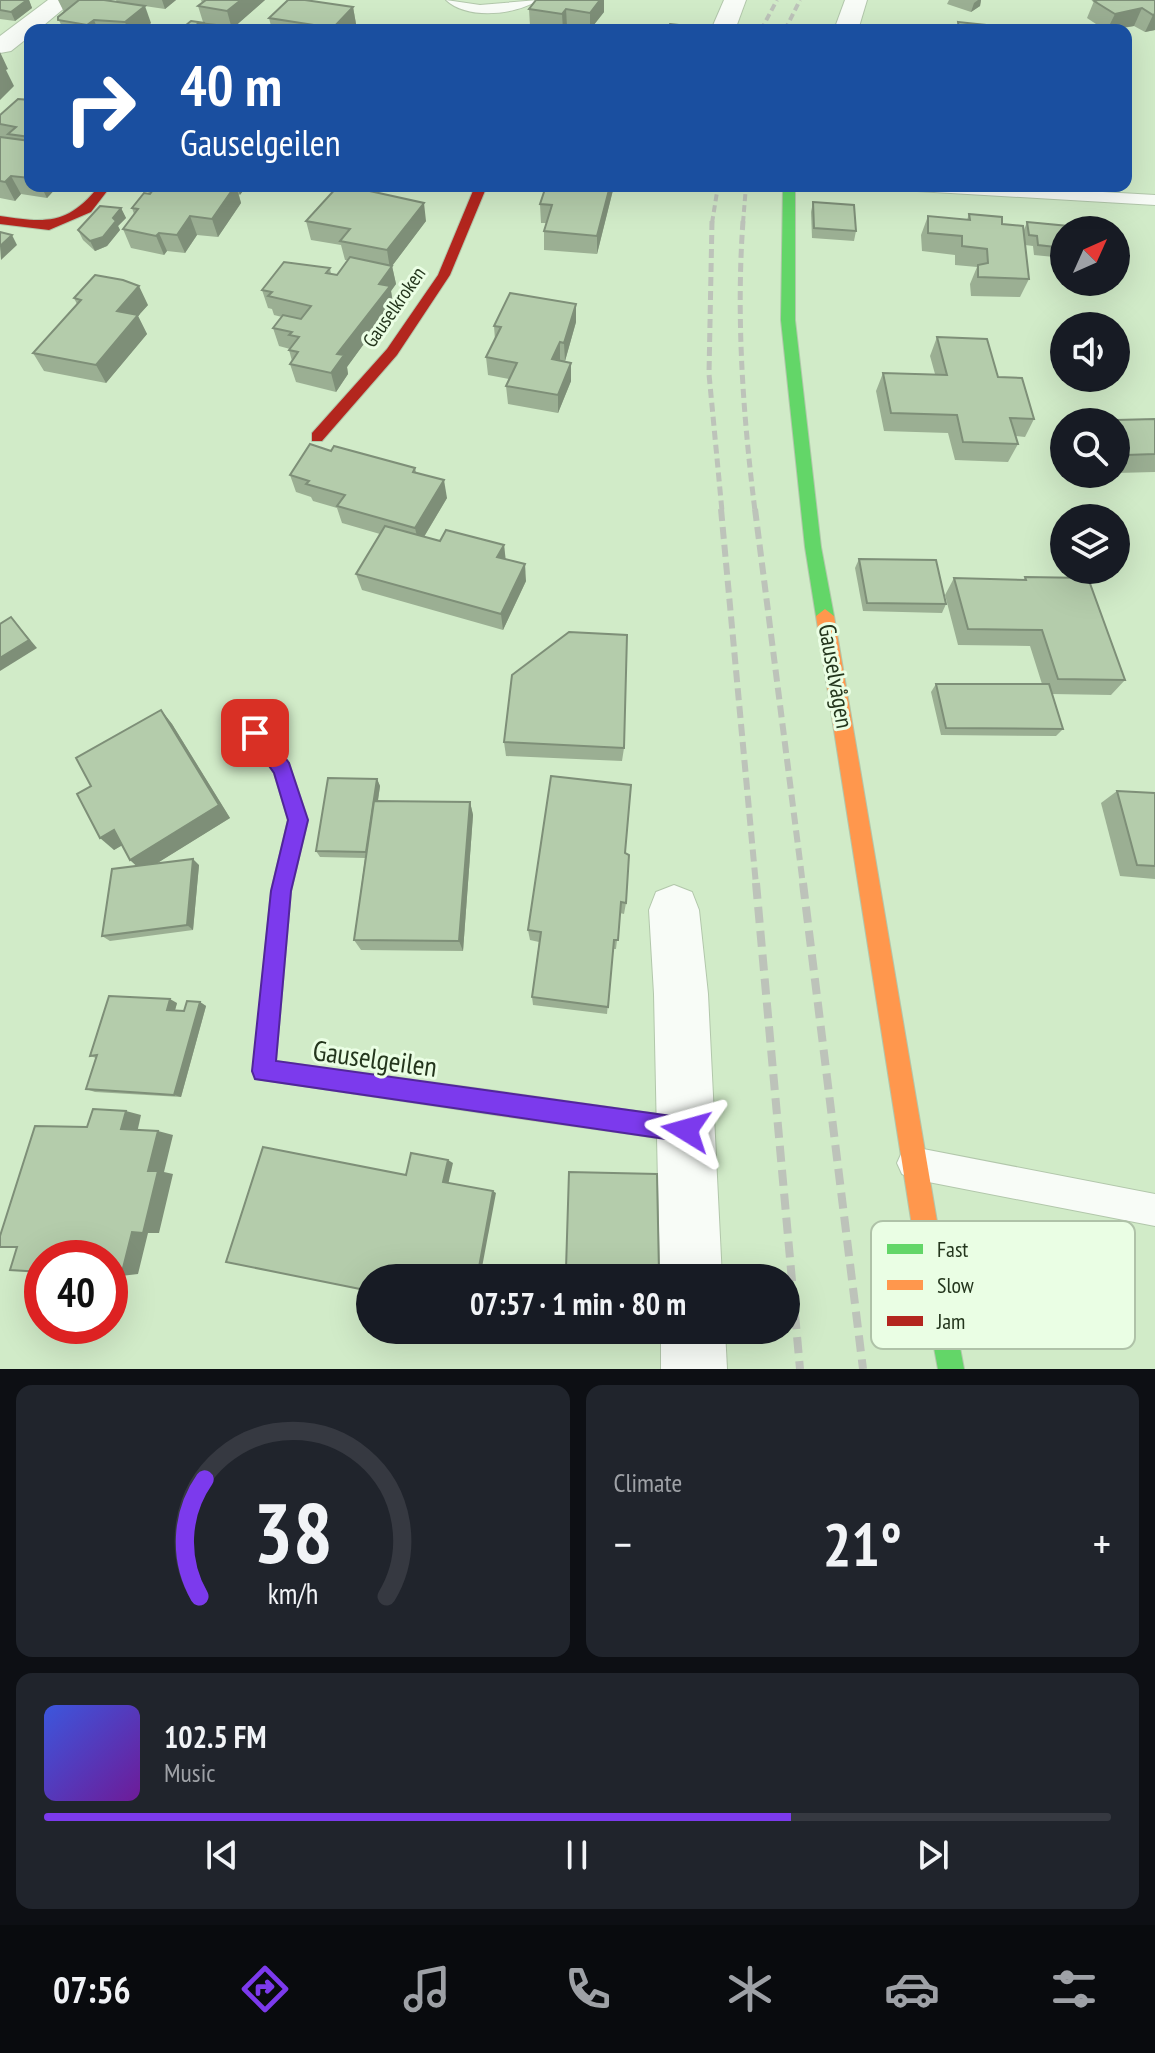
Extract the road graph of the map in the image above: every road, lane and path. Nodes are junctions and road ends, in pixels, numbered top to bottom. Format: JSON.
{"nodes":[{"id":1,"x":63,"y":0,"type":"edge"},
{"id":2,"x":452,"y":0,"type":"edge"},
{"id":3,"x":532,"y":0,"type":"edge"},
{"id":4,"x":735,"y":0,"type":"edge"},
{"id":5,"x":856,"y":0,"type":"edge"},
{"id":6,"x":31,"y":24,"type":"edge"},
{"id":7,"x":725,"y":24,"type":"edge"},
{"id":8,"x":848,"y":24,"type":"edge"},
{"id":9,"x":24,"y":29,"type":"edge"},
{"id":10,"x":1,"y":46,"type":"edge"},
{"id":11,"x":24,"y":51,"type":"edge"},
{"id":12,"x":100,"y":192,"type":"edge"},
{"id":13,"x":479,"y":192,"type":"edge"},
{"id":14,"x":789,"y":192,"type":"edge"},
{"id":15,"x":1019,"y":192,"type":"edge"},
{"id":16,"x":1155,"y":200,"type":"edge"},
{"id":17,"x":0,"y":220,"type":"edge"},
{"id":18,"x":317,"y":437,"type":"dead end"},
{"id":19,"x":255,"y":733,"type":"dead end"},
{"id":20,"x":674,"y":910,"type":"dead end"},
{"id":21,"x":686,"y":1130,"type":"junction"},
{"id":22,"x":913,"y":1163,"type":"junction"},
{"id":23,"x":1155,"y":1210,"type":"edge"},
{"id":24,"x":924,"y":1221,"type":"edge"},
{"id":25,"x":691,"y":1264,"type":"edge"},
{"id":26,"x":693,"y":1344,"type":"edge"},
{"id":27,"x":947,"y":1349,"type":"edge"},
{"id":28,"x":694,"y":1369,"type":"edge"},
{"id":29,"x":951,"y":1369,"type":"edge"}],
"edges":[{"from":1,"to":6,"type":"street"},
{"from":2,"to":3,"type":"lane"},
{"from":4,"to":7,"type":"street"},
{"from":5,"to":8,"type":"street"},
{"from":9,"to":10,"type":"street"},
{"from":10,"to":11,"type":"street"},
{"from":12,"to":17,"type":"street"},
{"from":13,"to":18,"type":"street","name":"Gauselkroken"},
{"from":14,"to":22,"type":"street","name":"Gauselvågen"},
{"from":15,"to":16,"type":"lane"},
{"from":19,"to":21,"type":"street","name":"Gauselgeilen"},
{"from":20,"to":21,"type":"street"},
{"from":21,"to":25,"type":"street"},
{"from":22,"to":23,"type":"lane"},
{"from":22,"to":24,"type":"street","name":"Gauselvågen"},
{"from":26,"to":28,"type":"street"},
{"from":27,"to":29,"type":"street","name":"Gauselvågen"}]}
